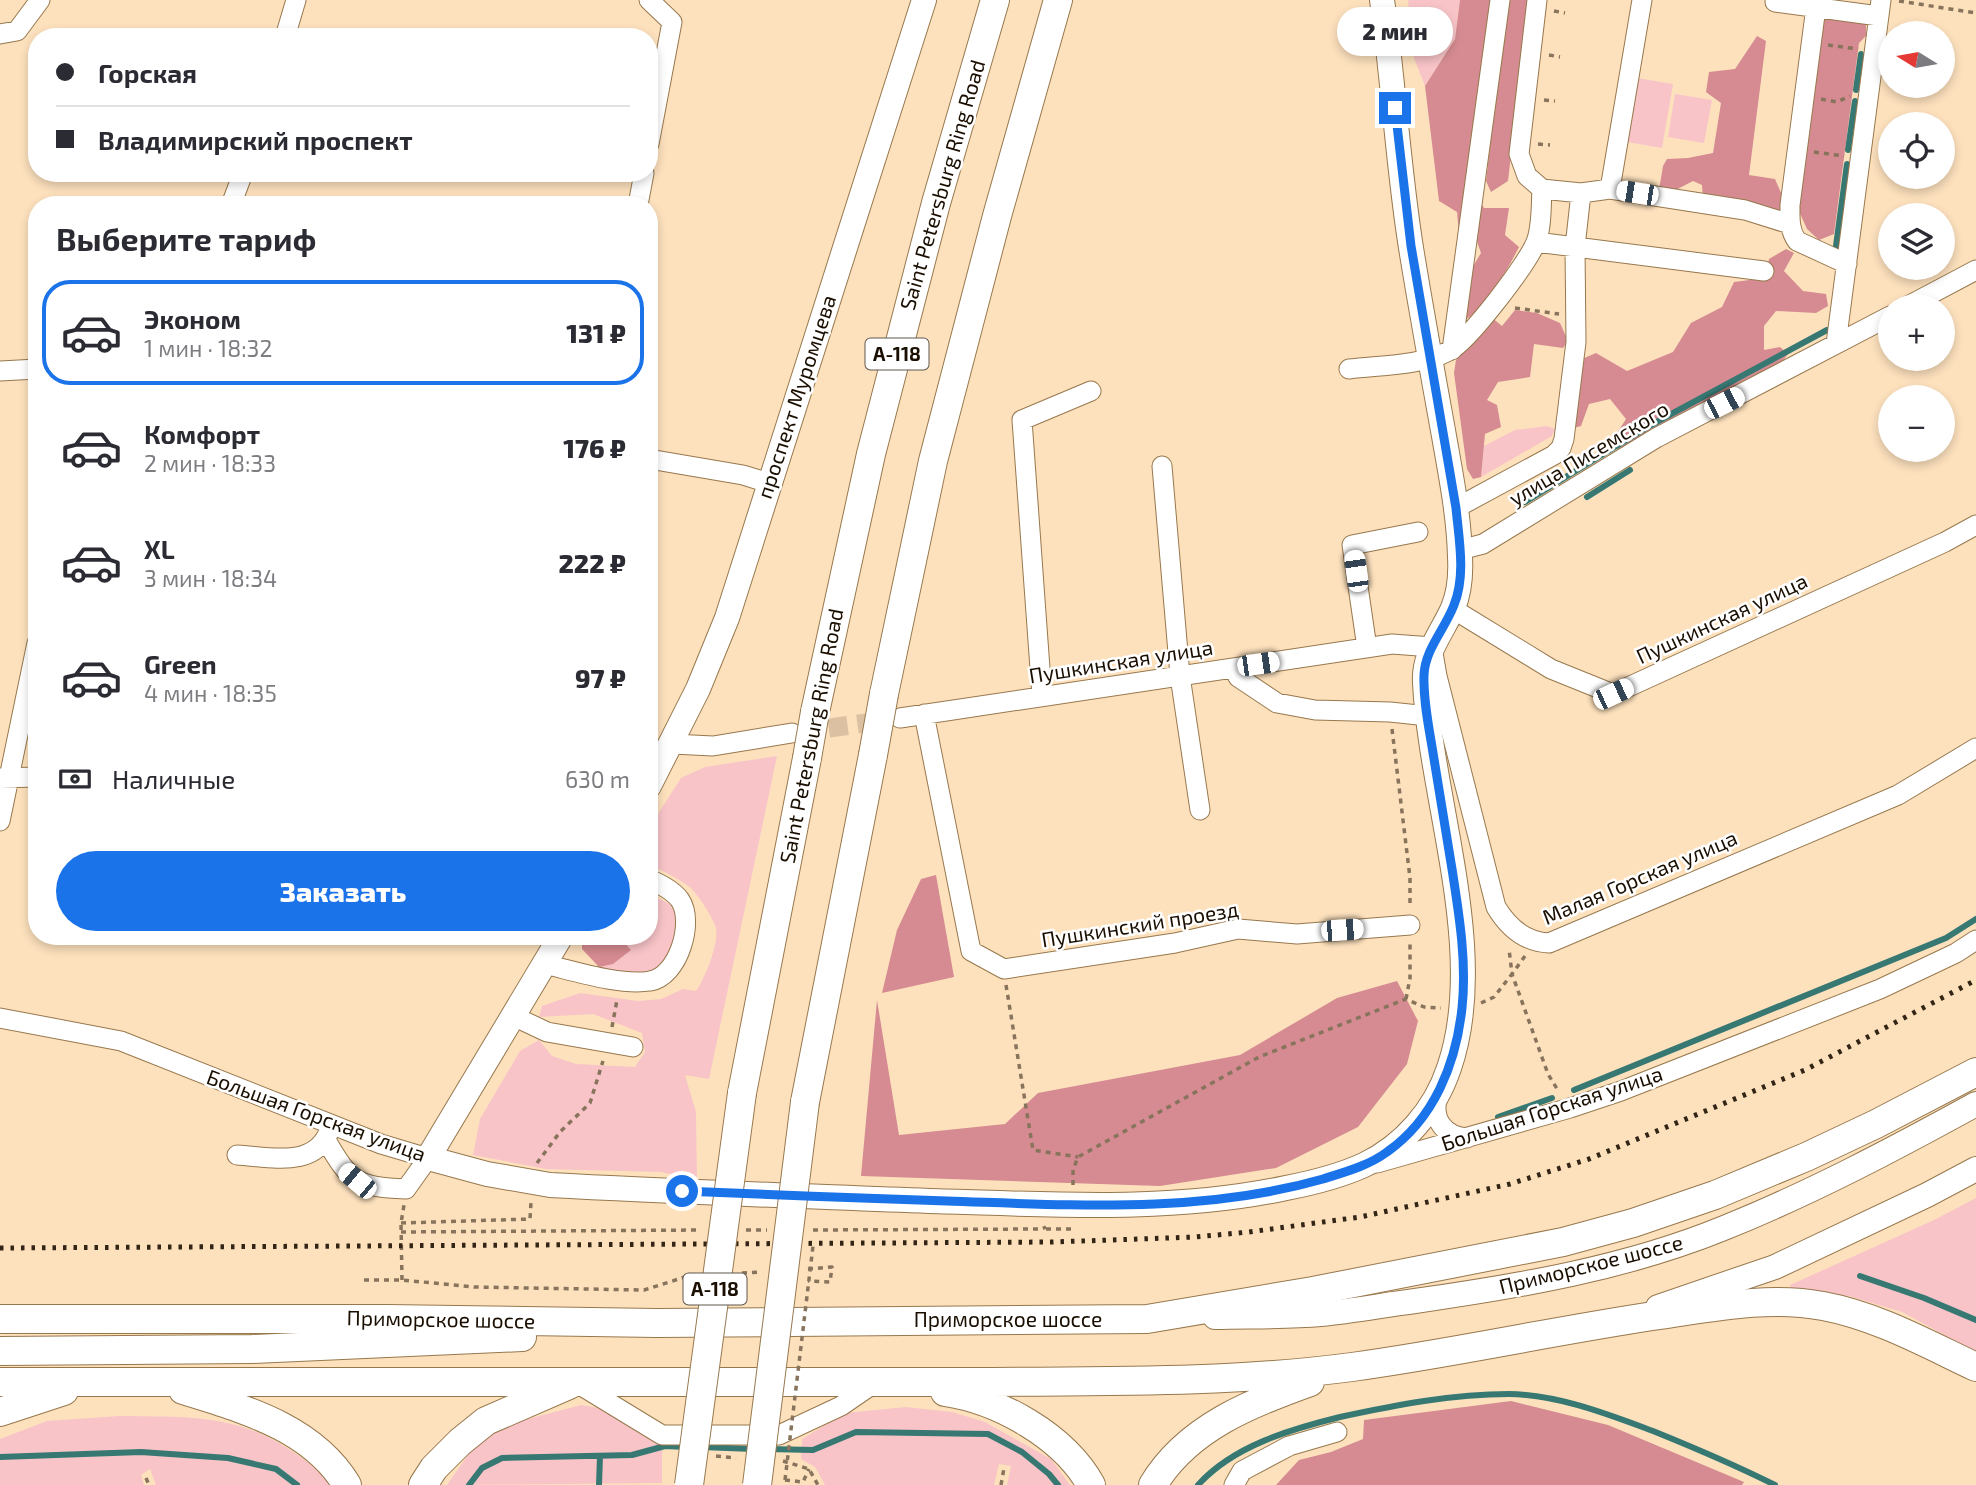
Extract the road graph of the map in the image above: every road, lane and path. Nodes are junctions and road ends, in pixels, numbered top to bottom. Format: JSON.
{"nodes":[{"id":1,"x":40,"y":0,"type":"edge"},
{"id":2,"x":296,"y":0,"type":"edge"},
{"id":3,"x":649,"y":0,"type":"edge"},
{"id":4,"x":924,"y":0,"type":"edge"},
{"id":5,"x":995,"y":0,"type":"edge"},
{"id":6,"x":1058,"y":0,"type":"edge"},
{"id":7,"x":1382,"y":0,"type":"edge"},
{"id":8,"x":1500,"y":0,"type":"edge"},
{"id":9,"x":1537,"y":0,"type":"edge"},
{"id":10,"x":1642,"y":0,"type":"edge"},
{"id":11,"x":1895,"y":0,"type":"edge"},
{"id":12,"x":1775,"y":2,"type":"dead end"},
{"id":13,"x":1816,"y":7,"type":"junction"},
{"id":14,"x":1880,"y":8,"type":"edge"},
{"id":15,"x":1976,"y":13,"type":"edge"},
{"id":16,"x":288,"y":28,"type":"edge"},
{"id":17,"x":0,"y":34,"type":"edge"},
{"id":18,"x":1811,"y":43,"type":"junction"},
{"id":19,"x":1875,"y":52,"type":"junction"},
{"id":20,"x":658,"y":96,"type":"edge"},
{"id":21,"x":1804,"y":97,"type":"junction"},
{"id":22,"x":1869,"y":97,"type":"junction"},
{"id":23,"x":1797,"y":150,"type":"junction"},
{"id":24,"x":1861,"y":159,"type":"junction"},
{"id":25,"x":1542,"y":189,"type":"junction"},
{"id":26,"x":1610,"y":189,"type":"junction"},
{"id":27,"x":1581,"y":194,"type":"junction"},
{"id":28,"x":1790,"y":223,"type":"junction"},
{"id":29,"x":1536,"y":242,"type":"junction"},
{"id":30,"x":1575,"y":247,"type":"junction"},
{"id":31,"x":1847,"y":264,"type":"junction"},
{"id":32,"x":1764,"y":271,"type":"dead end"},
{"id":33,"x":1976,"y":271,"type":"edge"},
{"id":34,"x":1931,"y":294,"type":"edge"},
{"id":35,"x":1500,"y":295,"type":"junction"},
{"id":36,"x":1575,"y":316,"type":"junction"},
{"id":37,"x":1878,"y":322,"type":"edge"},
{"id":38,"x":1836,"y":344,"type":"junction"},
{"id":39,"x":1441,"y":354,"type":"junction"},
{"id":40,"x":28,"y":369,"type":"edge"},
{"id":41,"x":1349,"y":369,"type":"dead end"},
{"id":42,"x":0,"y":371,"type":"edge"},
{"id":43,"x":1091,"y":391,"type":"dead end"},
{"id":44,"x":658,"y":461,"type":"edge"},
{"id":45,"x":1162,"y":466,"type":"dead end"},
{"id":46,"x":769,"y":483,"type":"junction"},
{"id":47,"x":1456,"y":508,"type":"junction"},
{"id":48,"x":1976,"y":525,"type":"edge"},
{"id":49,"x":1418,"y":532,"type":"dead end"},
{"id":50,"x":1460,"y":550,"type":"junction"},
{"id":51,"x":1453,"y":609,"type":"junction"},
{"id":52,"x":1432,"y":647,"type":"junction"},
{"id":53,"x":1367,"y":648,"type":"junction"},
{"id":54,"x":1234,"y":668,"type":"junction"},
{"id":55,"x":1181,"y":676,"type":"junction"},
{"id":56,"x":28,"y":680,"type":"edge"},
{"id":57,"x":1042,"y":696,"type":"junction"},
{"id":58,"x":1390,"y":712,"type":"junction"},
{"id":59,"x":924,"y":714,"type":"junction"},
{"id":60,"x":1428,"y":716,"type":"junction"},
{"id":61,"x":900,"y":718,"type":"tunnel mouth"},
{"id":62,"x":792,"y":733,"type":"tunnel mouth"},
{"id":63,"x":672,"y":744,"type":"junction"},
{"id":64,"x":1976,"y":748,"type":"edge"},
{"id":65,"x":658,"y":770,"type":"edge"},
{"id":66,"x":28,"y":776,"type":"edge"},
{"id":67,"x":4,"y":777,"type":"edge"},
{"id":68,"x":1200,"y":810,"type":"dead end"},
{"id":69,"x":0,"y":821,"type":"edge"},
{"id":70,"x":658,"y":884,"type":"edge"},
{"id":71,"x":1505,"y":922,"type":"junction"},
{"id":72,"x":1410,"y":925,"type":"junction"},
{"id":73,"x":1976,"y":940,"type":"edge"},
{"id":74,"x":556,"y":945,"type":"edge"},
{"id":75,"x":544,"y":964,"type":"junction"},
{"id":76,"x":1004,"y":969,"type":"junction"},
{"id":77,"x":1512,"y":974,"type":"junction"},
{"id":78,"x":619,"y":990,"type":"dead end"},
{"id":79,"x":1406,"y":999,"type":"junction"},
{"id":80,"x":1473,"y":1007,"type":"dead end"},
{"id":81,"x":1450,"y":1009,"type":"dead end"},
{"id":82,"x":513,"y":1016,"type":"junction"},
{"id":83,"x":0,"y":1018,"type":"edge"},
{"id":84,"x":609,"y":1043,"type":"junction"},
{"id":85,"x":633,"y":1047,"type":"dead end"},
{"id":86,"x":1976,"y":1072,"type":"edge"},
{"id":87,"x":1438,"y":1094,"type":"junction"},
{"id":88,"x":1976,"y":1104,"type":"edge"},
{"id":89,"x":1570,"y":1108,"type":"junction"},
{"id":90,"x":329,"y":1132,"type":"junction"},
{"id":91,"x":1467,"y":1138,"type":"junction"},
{"id":92,"x":237,"y":1155,"type":"dead end"},
{"id":93,"x":1078,"y":1157,"type":"junction"},
{"id":94,"x":428,"y":1158,"type":"junction"},
{"id":95,"x":1359,"y":1168,"type":"junction"},
{"id":96,"x":1976,"y":1169,"type":"edge"},
{"id":97,"x":534,"y":1172,"type":"dead end"},
{"id":98,"x":1073,"y":1185,"type":"dead end"},
{"id":99,"x":406,"y":1189,"type":"junction"},
{"id":100,"x":531,"y":1193,"type":"dead end"},
{"id":101,"x":401,"y":1223,"type":"junction"},
{"id":102,"x":837,"y":1223,"type":"dead end"},
{"id":103,"x":814,"y":1229,"type":"dead end"},
{"id":104,"x":1041,"y":1229,"type":"dead end"},
{"id":105,"x":837,"y":1230,"type":"dead end"},
{"id":106,"x":1060,"y":1230,"type":"dead end"},
{"id":107,"x":421,"y":1231,"type":"dead end"},
{"id":108,"x":401,"y":1232,"type":"junction"},
{"id":109,"x":806,"y":1269,"type":"dead end"},
{"id":110,"x":765,"y":1272,"type":"dead end"},
{"id":111,"x":738,"y":1273,"type":"dead end"},
{"id":112,"x":698,"y":1276,"type":"dead end"},
{"id":113,"x":364,"y":1280,"type":"dead end"},
{"id":114,"x":402,"y":1280,"type":"junction"},
{"id":115,"x":808,"y":1282,"type":"junction"},
{"id":116,"x":0,"y":1319,"type":"edge"},
{"id":117,"x":1147,"y":1319,"type":"junction"},
{"id":118,"x":1615,"y":1322,"type":"junction"},
{"id":119,"x":657,"y":1323,"type":"junction"},
{"id":120,"x":0,"y":1351,"type":"edge"},
{"id":121,"x":1353,"y":1367,"type":"junction"},
{"id":122,"x":1976,"y":1367,"type":"edge"},
{"id":123,"x":0,"y":1382,"type":"edge"},
{"id":124,"x":92,"y":1382,"type":"junction"},
{"id":125,"x":161,"y":1382,"type":"junction"},
{"id":126,"x":574,"y":1382,"type":"junction"},
{"id":127,"x":876,"y":1382,"type":"junction"},
{"id":128,"x":0,"y":1412,"type":"edge"},
{"id":129,"x":1337,"y":1432,"type":"dead end"},
{"id":130,"x":1004,"y":1468,"type":"dead end"},
{"id":131,"x":810,"y":1469,"type":"dead end"},
{"id":132,"x":146,"y":1478,"type":"dead end"},
{"id":133,"x":149,"y":1485,"type":"edge"},
{"id":134,"x":347,"y":1485,"type":"edge"},
{"id":135,"x":423,"y":1485,"type":"edge"},
{"id":136,"x":689,"y":1485,"type":"edge"},
{"id":137,"x":757,"y":1485,"type":"edge"},
{"id":138,"x":1001,"y":1485,"type":"edge"},
{"id":139,"x":1091,"y":1485,"type":"edge"},
{"id":140,"x":1153,"y":1485,"type":"edge"},
{"id":141,"x":1234,"y":1485,"type":"edge"}],
"edges":[{"from":1,"to":17,"type":"street"},
{"from":2,"to":16,"type":"street"},
{"from":3,"to":20,"type":"street"},
{"from":4,"to":46,"type":"main road","name":"проспект Муромцева"},
{"from":5,"to":136,"type":"highway","name":"Saint Petersburg Ring Road","number":"А-118","bridge":true},
{"from":6,"to":137,"type":"highway","number":"А-118","bridge":true},
{"from":7,"to":39,"type":"main road"},
{"from":8,"to":39,"type":"street"},
{"from":9,"to":25,"type":"street"},
{"from":10,"to":26,"type":"street"},
{"from":11,"to":15,"type":"path"},
{"from":12,"to":13,"type":"street"},
{"from":13,"to":14,"type":"street"},
{"from":13,"to":18,"type":"street"},
{"from":14,"to":19,"type":"street"},
{"from":18,"to":19,"type":"path"},
{"from":18,"to":21,"type":"street"},
{"from":19,"to":22,"type":"street"},
{"from":21,"to":22,"type":"path"},
{"from":21,"to":23,"type":"street"},
{"from":22,"to":24,"type":"street"},
{"from":23,"to":24,"type":"path"},
{"from":23,"to":28,"type":"street"},
{"from":24,"to":31,"type":"street"},
{"from":25,"to":27,"type":"street"},
{"from":25,"to":29,"type":"street"},
{"from":26,"to":27,"type":"street"},
{"from":26,"to":28,"type":"street"},
{"from":27,"to":30,"type":"street"},
{"from":28,"to":31,"type":"street"},
{"from":29,"to":30,"type":"street"},
{"from":29,"to":35,"type":"street"},
{"from":30,"to":32,"type":"street"},
{"from":30,"to":36,"type":"street"},
{"from":31,"to":38,"type":"street"},
{"from":33,"to":34,"type":"street"},
{"from":35,"to":36,"type":"path"},
{"from":35,"to":39,"type":"street"},
{"from":36,"to":47,"type":"street"},
{"from":37,"to":38,"type":"street","name":"улица Писемского"},
{"from":38,"to":50,"type":"street","name":"улица Писемского"},
{"from":39,"to":41,"type":"street"},
{"from":39,"to":47,"type":"main road"},
{"from":40,"to":42,"type":"street"},
{"from":43,"to":57,"type":"street"},
{"from":44,"to":46,"type":"street"},
{"from":45,"to":55,"type":"street"},
{"from":46,"to":63,"type":"main road","name":"проспект Муромцева"},
{"from":47,"to":50,"type":"main road"},
{"from":48,"to":51,"type":"street","name":"Пушкинская улица"},
{"from":49,"to":53,"type":"street"},
{"from":50,"to":51,"type":"main road"},
{"from":51,"to":52,"type":"main road"},
{"from":52,"to":53,"type":"street","name":"Пушкинская улица"},
{"from":52,"to":60,"type":"main road"},
{"from":52,"to":71,"type":"street"},
{"from":53,"to":54,"type":"street","name":"Пушкинская улица"},
{"from":54,"to":55,"type":"street","name":"Пушкинская улица"},
{"from":54,"to":58,"type":"street"},
{"from":55,"to":57,"type":"street","name":"Пушкинская улица"},
{"from":55,"to":68,"type":"street"},
{"from":56,"to":67,"type":"street"},
{"from":57,"to":59,"type":"street","name":"Пушкинская улица"},
{"from":58,"to":60,"type":"street"},
{"from":58,"to":72,"type":"path"},
{"from":59,"to":61,"type":"street","name":"Пушкинская улица"},
{"from":59,"to":76,"type":"street"},
{"from":60,"to":87,"type":"main road"},
{"from":62,"to":63,"type":"street"},
{"from":63,"to":65,"type":"main road","name":"проспект Муромцева"},
{"from":64,"to":71,"type":"street","name":"Малая Горская улица"},
{"from":66,"to":67,"type":"street"},
{"from":67,"to":69,"type":"street"},
{"from":70,"to":75,"type":"street"},
{"from":71,"to":77,"type":"path"},
{"from":72,"to":76,"type":"street","name":"Пушкинский проезд"},
{"from":72,"to":79,"type":"path"},
{"from":73,"to":89,"type":"street","name":"Большая Горская улица"},
{"from":74,"to":75,"type":"main road"},
{"from":75,"to":82,"type":"main road"},
{"from":76,"to":93,"type":"path"},
{"from":77,"to":80,"type":"path"},
{"from":77,"to":89,"type":"path"},
{"from":78,"to":84,"type":"path"},
{"from":79,"to":81,"type":"path"},
{"from":79,"to":93,"type":"path"},
{"from":82,"to":84,"type":"street"},
{"from":82,"to":94,"type":"main road"},
{"from":83,"to":90,"type":"street","name":"Большая Горская улица"},
{"from":84,"to":85,"type":"street"},
{"from":84,"to":97,"type":"path"},
{"from":86,"to":117,"type":"highway"},
{"from":87,"to":91,"type":"street"},
{"from":87,"to":95,"type":"main road"},
{"from":88,"to":117,"type":"main road","name":"Приморское шоссе"},
{"from":89,"to":91,"type":"street","name":"Большая Горская улица"},
{"from":90,"to":92,"type":"street"},
{"from":90,"to":94,"type":"street","name":"Большая Горская улица"},
{"from":90,"to":99,"type":"street"},
{"from":91,"to":95,"type":"street","name":"Большая Горская улица"},
{"from":93,"to":98,"type":"path"},
{"from":94,"to":95,"type":"main road","name":"Большая Горская улица"},
{"from":94,"to":99,"type":"street"},
{"from":96,"to":118,"type":"main road"},
{"from":99,"to":101,"type":"path"},
{"from":100,"to":101,"type":"path"},
{"from":101,"to":108,"type":"path"},
{"from":102,"to":105,"type":"path"},
{"from":103,"to":115,"type":"path","bridge":true},
{"from":104,"to":106,"type":"path"},
{"from":107,"to":108,"type":"path"},
{"from":108,"to":114,"type":"path"},
{"from":109,"to":115,"type":"path"},
{"from":110,"to":111,"type":"path"},
{"from":112,"to":114,"type":"path"},
{"from":113,"to":114,"type":"path"},
{"from":115,"to":131,"type":"path","bridge":true},
{"from":116,"to":119,"type":"highway","name":"Приморское шоссе"},
{"from":117,"to":119,"type":"highway","name":"Приморское шоссе"},
{"from":118,"to":121,"type":"highway"},
{"from":118,"to":122,"type":"highway"},
{"from":119,"to":120,"type":"highway"},
{"from":121,"to":127,"type":"highway"},
{"from":121,"to":140,"type":"highway"},
{"from":123,"to":124,"type":"highway"},
{"from":124,"to":125,"type":"highway"},
{"from":124,"to":128,"type":"highway"},
{"from":125,"to":126,"type":"highway"},
{"from":125,"to":134,"type":"highway"},
{"from":126,"to":127,"type":"highway"},
{"from":126,"to":127,"type":"street"},
{"from":126,"to":135,"type":"highway"},
{"from":127,"to":139,"type":"highway"},
{"from":129,"to":141,"type":"street"},
{"from":130,"to":138,"type":"path"},
{"from":132,"to":133,"type":"path"}]}
